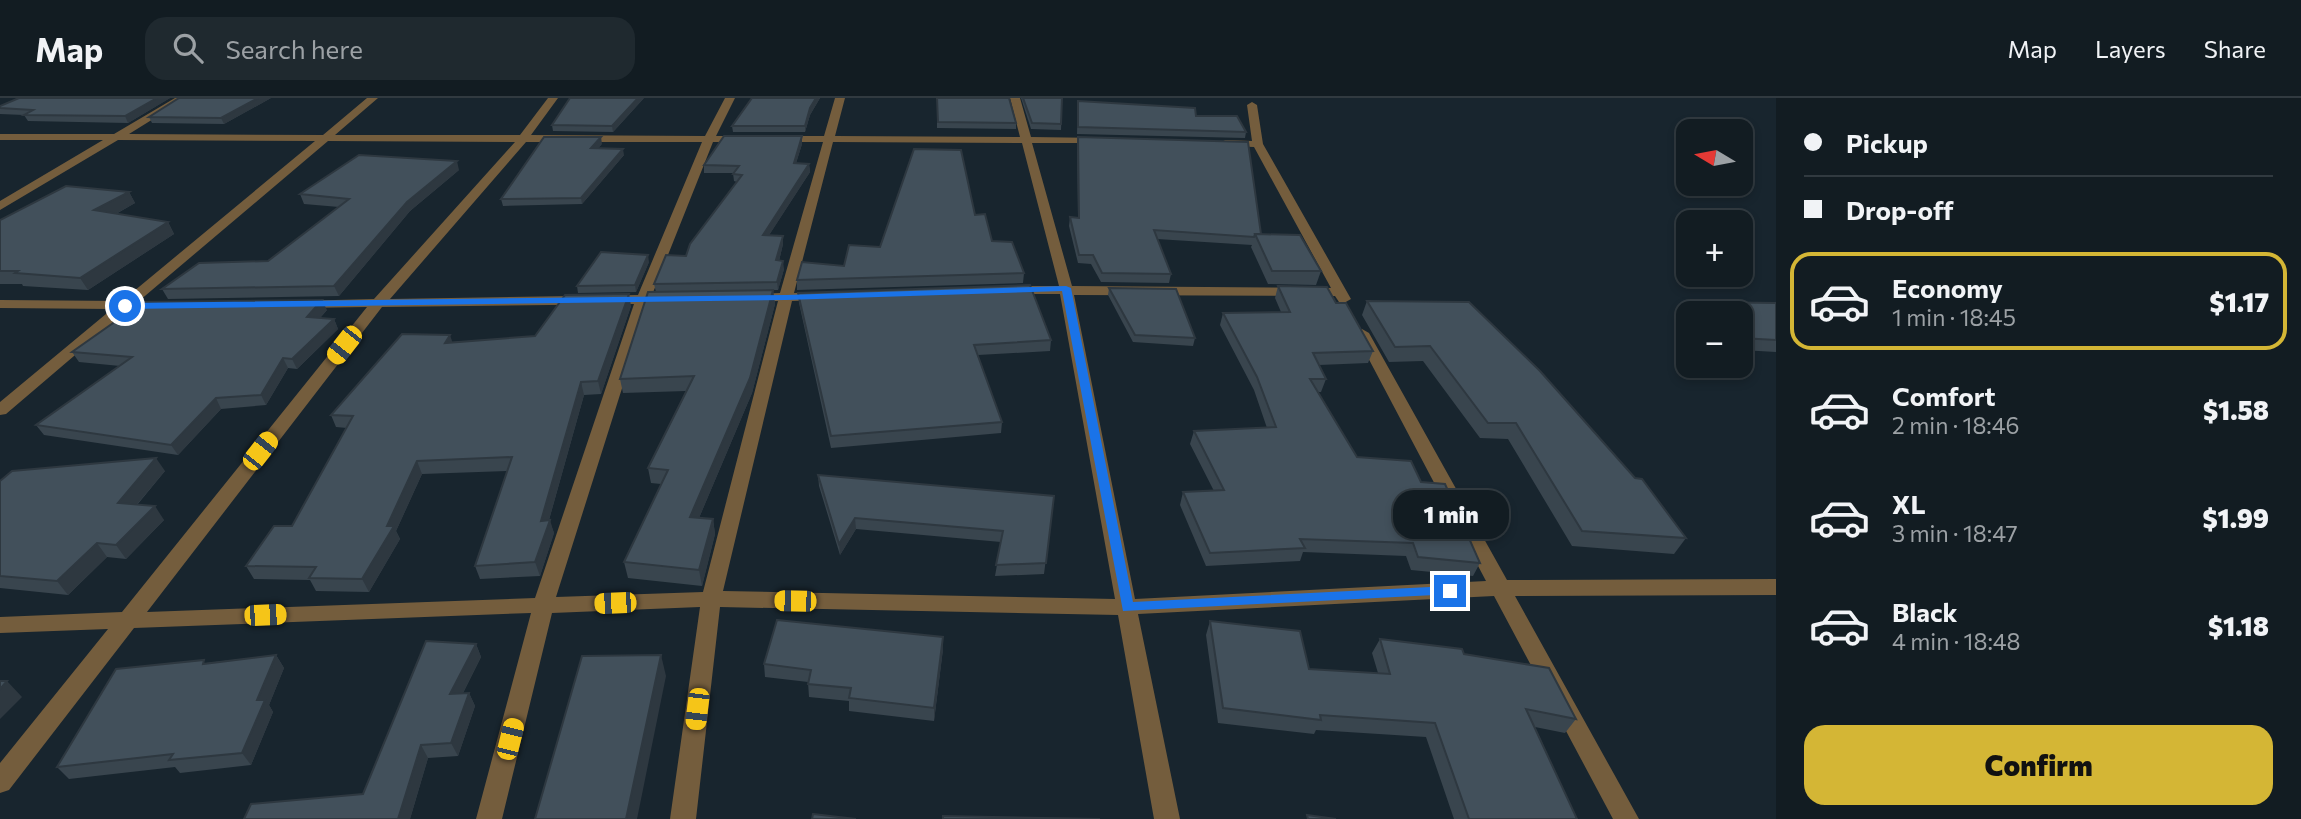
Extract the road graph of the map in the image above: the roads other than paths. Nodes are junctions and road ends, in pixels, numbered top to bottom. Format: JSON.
{"nodes":[{"id":1,"x":182,"y":98,"type":"edge"},
{"id":2,"x":373,"y":98,"type":"edge"},
{"id":3,"x":553,"y":98,"type":"edge"},
{"id":4,"x":730,"y":98,"type":"edge"},
{"id":5,"x":840,"y":98,"type":"edge"},
{"id":6,"x":1014,"y":98,"type":"edge"},
{"id":7,"x":1252,"y":105,"type":"dead end"},
{"id":8,"x":117,"y":136,"type":"junction"},
{"id":9,"x":327,"y":136,"type":"junction"},
{"id":10,"x":0,"y":137,"type":"edge"},
{"id":11,"x":1023,"y":138,"type":"junction"},
{"id":12,"x":523,"y":139,"type":"junction"},
{"id":13,"x":709,"y":139,"type":"junction"},
{"id":14,"x":831,"y":139,"type":"junction"},
{"id":15,"x":1106,"y":140,"type":"edge"},
{"id":16,"x":1217,"y":143,"type":"edge"},
{"id":17,"x":1258,"y":144,"type":"junction"},
{"id":18,"x":0,"y":206,"type":"edge"},
{"id":19,"x":1066,"y":288,"type":"junction"},
{"id":20,"x":986,"y":291,"type":"edge"},
{"id":21,"x":1340,"y":292,"type":"junction"},
{"id":22,"x":839,"y":296,"type":"edge"},
{"id":23,"x":786,"y":297,"type":"junction"},
{"id":24,"x":734,"y":298,"type":"edge"},
{"id":25,"x":643,"y":299,"type":"junction"},
{"id":26,"x":682,"y":299,"type":"edge"},
{"id":27,"x":378,"y":303,"type":"junction"},
{"id":28,"x":0,"y":304,"type":"edge"},
{"id":29,"x":285,"y":304,"type":"edge"},
{"id":30,"x":178,"y":305,"type":"edge"},
{"id":31,"x":125,"y":306,"type":"junction"},
{"id":32,"x":0,"y":410,"type":"edge"},
{"id":33,"x":1776,"y":586,"type":"edge"},
{"id":34,"x":1503,"y":588,"type":"junction"},
{"id":35,"x":711,"y":600,"type":"junction"},
{"id":36,"x":544,"y":606,"type":"junction"},
{"id":37,"x":1128,"y":607,"type":"junction"},
{"id":38,"x":126,"y":620,"type":"junction"},
{"id":39,"x":0,"y":625,"type":"edge"},
{"id":40,"x":0,"y":782,"type":"edge"},
{"id":41,"x":489,"y":819,"type":"edge"},
{"id":42,"x":683,"y":819,"type":"edge"},
{"id":43,"x":1167,"y":819,"type":"edge"},
{"id":44,"x":1626,"y":819,"type":"edge"}],
"edges":[{"from":1,"to":8,"type":"street"},
{"from":2,"to":9,"type":"street"},
{"from":3,"to":12,"type":"street"},
{"from":4,"to":13,"type":"street"},
{"from":5,"to":14,"type":"street"},
{"from":6,"to":11,"type":"street"},
{"from":7,"to":17,"type":"street"},
{"from":8,"to":9,"type":"street"},
{"from":8,"to":10,"type":"street"},
{"from":8,"to":18,"type":"street"},
{"from":9,"to":12,"type":"street"},
{"from":9,"to":31,"type":"street"},
{"from":11,"to":14,"type":"street"},
{"from":11,"to":15,"type":"street"},
{"from":11,"to":19,"type":"street"},
{"from":12,"to":13,"type":"street"},
{"from":12,"to":27,"type":"street"},
{"from":13,"to":14,"type":"street"},
{"from":13,"to":25,"type":"street"},
{"from":14,"to":23,"type":"street"},
{"from":16,"to":17,"type":"street"},
{"from":17,"to":21,"type":"street"},
{"from":19,"to":20,"type":"street"},
{"from":19,"to":21,"type":"street"},
{"from":19,"to":37,"type":"street"},
{"from":21,"to":34,"type":"street"},
{"from":22,"to":23,"type":"street"},
{"from":23,"to":24,"type":"street"},
{"from":23,"to":35,"type":"street"},
{"from":25,"to":26,"type":"street"},
{"from":25,"to":27,"type":"street"},
{"from":25,"to":36,"type":"street"},
{"from":27,"to":29,"type":"street"},
{"from":27,"to":38,"type":"street"},
{"from":28,"to":31,"type":"street"},
{"from":30,"to":31,"type":"street"},
{"from":31,"to":32,"type":"street"},
{"from":33,"to":34,"type":"street"},
{"from":34,"to":37,"type":"street"},
{"from":34,"to":44,"type":"street"},
{"from":35,"to":36,"type":"street"},
{"from":35,"to":37,"type":"street"},
{"from":35,"to":42,"type":"street"},
{"from":36,"to":38,"type":"street"},
{"from":36,"to":41,"type":"street"},
{"from":37,"to":43,"type":"street"},
{"from":38,"to":39,"type":"street"},
{"from":38,"to":40,"type":"street"}]}
